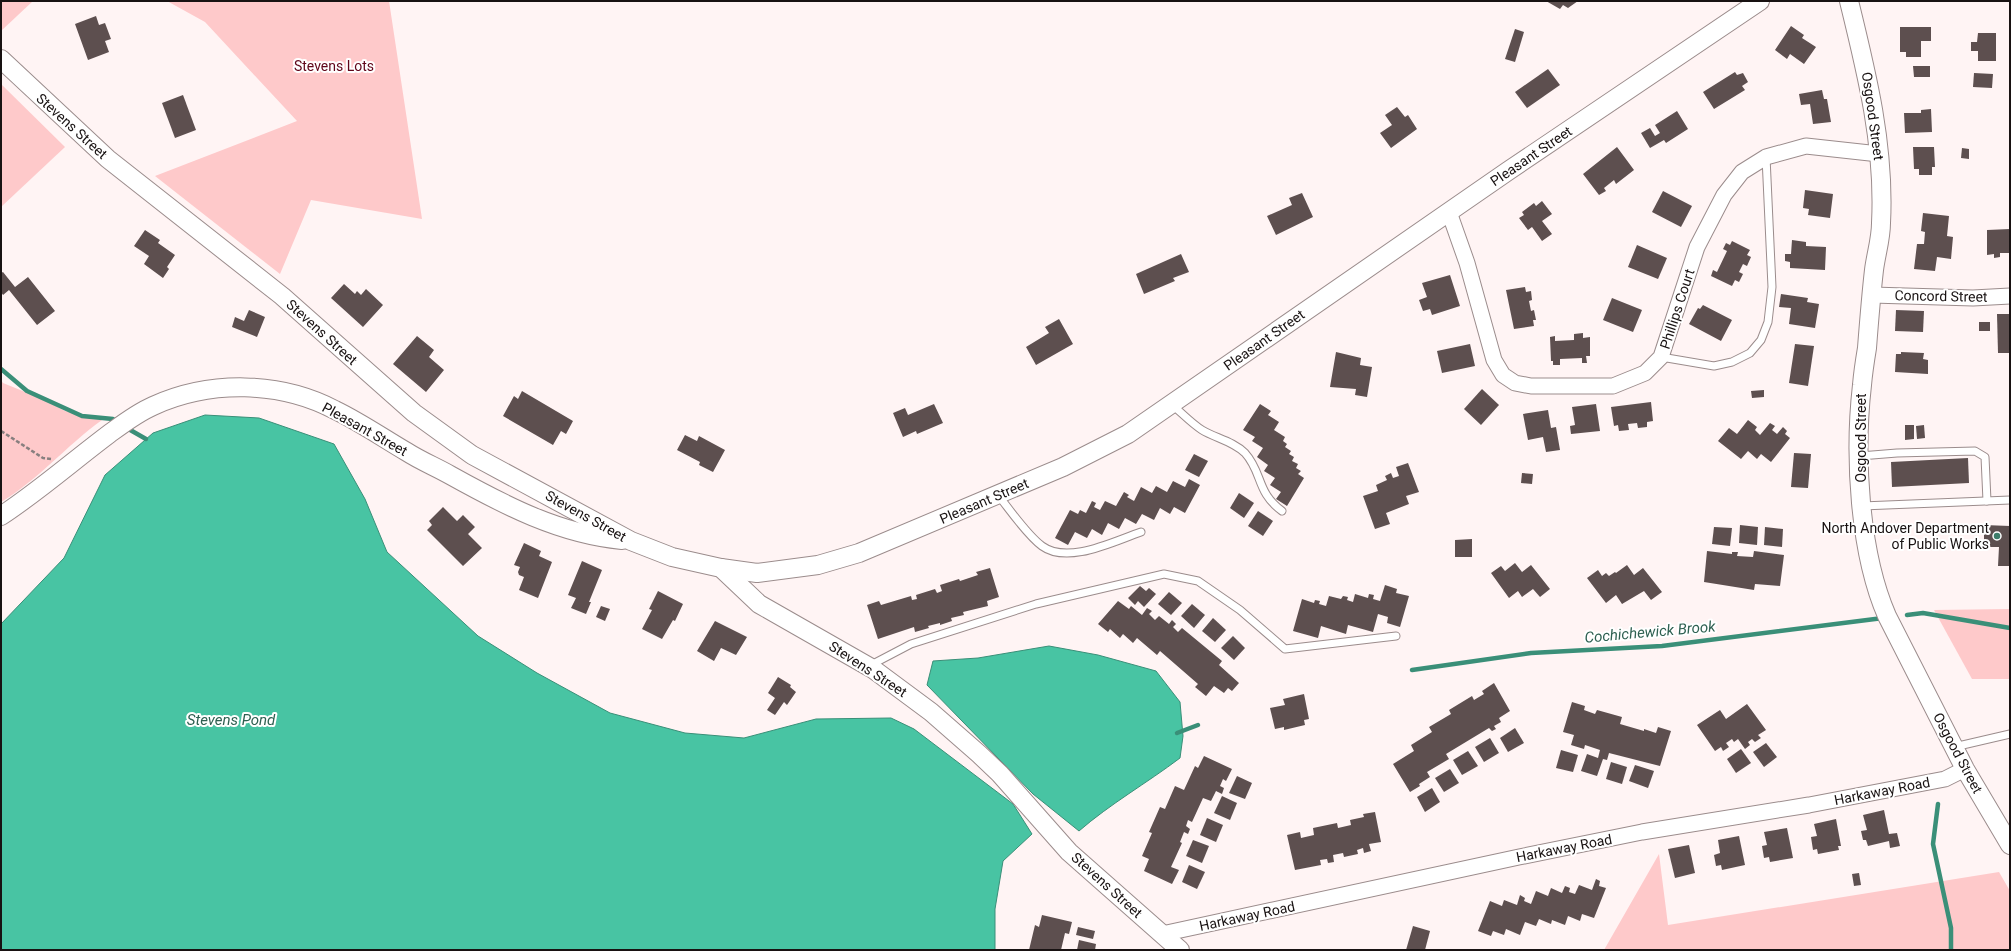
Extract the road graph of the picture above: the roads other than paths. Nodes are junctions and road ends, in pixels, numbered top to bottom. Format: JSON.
{"nodes":[{"id":1,"x":1760,"y":1,"type":"edge"},
{"id":2,"x":1849,"y":1,"type":"edge"},
{"id":3,"x":1,"y":59,"type":"edge"},
{"id":4,"x":1879,"y":154,"type":"junction"},
{"id":5,"x":1766,"y":157,"type":"junction"},
{"id":6,"x":1449,"y":212,"type":"junction"},
{"id":7,"x":1872,"y":295,"type":"junction"},
{"id":8,"x":2010,"y":296,"type":"edge"},
{"id":9,"x":1661,"y":357,"type":"junction"},
{"id":10,"x":1171,"y":404,"type":"junction"},
{"id":11,"x":1860,"y":456,"type":"junction"},
{"id":12,"x":998,"y":495,"type":"junction"},
{"id":13,"x":2010,"y":500,"type":"edge"},
{"id":14,"x":1987,"y":501,"type":"junction"},
{"id":15,"x":1862,"y":506,"type":"junction"},
{"id":16,"x":1282,"y":511,"type":"dead end"},
{"id":17,"x":1,"y":516,"type":"edge"},
{"id":18,"x":1141,"y":532,"type":"dead end"},
{"id":19,"x":631,"y":541,"type":"junction"},
{"id":20,"x":721,"y":568,"type":"junction"},
{"id":21,"x":1396,"y":636,"type":"dead end"},
{"id":22,"x":867,"y":667,"type":"junction"},
{"id":23,"x":2010,"y":734,"type":"edge"},
{"id":24,"x":1954,"y":748,"type":"junction"},
{"id":25,"x":1965,"y":768,"type":"junction"},
{"id":26,"x":2010,"y":845,"type":"edge"},
{"id":27,"x":1162,"y":934,"type":"junction"},
{"id":28,"x":1180,"y":950,"type":"edge"}],
"edges":[{"from":1,"to":6,"type":"street","name":"Pleasant Street"},
{"from":2,"to":4,"type":"street","name":"Osgood Street"},
{"from":3,"to":19,"type":"street","name":"Stevens Street"},
{"from":4,"to":5,"type":"street","name":"Phillips Court"},
{"from":4,"to":7,"type":"street","name":"Osgood Street"},
{"from":5,"to":9,"type":"street","name":"Phillips Court"},
{"from":5,"to":9,"type":"lane"},
{"from":6,"to":9,"type":"street","name":"Phillips Court"},
{"from":6,"to":10,"type":"street","name":"Pleasant Street"},
{"from":7,"to":8,"type":"street","name":"Concord Street"},
{"from":7,"to":11,"type":"street","name":"Osgood Street"},
{"from":10,"to":12,"type":"street","name":"Pleasant Street"},
{"from":10,"to":16,"type":"lane"},
{"from":11,"to":14,"type":"lane"},
{"from":11,"to":15,"type":"street","name":"Osgood Street"},
{"from":12,"to":18,"type":"lane"},
{"from":12,"to":20,"type":"street","name":"Pleasant Street"},
{"from":13,"to":14,"type":"lane"},
{"from":14,"to":15,"type":"lane"},
{"from":15,"to":24,"type":"street","name":"Osgood Street"},
{"from":17,"to":19,"type":"street","name":"Pleasant Street"},
{"from":19,"to":20,"type":"street","name":"Stevens Street"},
{"from":20,"to":22,"type":"street","name":"Stevens Street"},
{"from":21,"to":22,"type":"lane"},
{"from":22,"to":27,"type":"street","name":"Stevens Street"},
{"from":23,"to":24,"type":"lane"},
{"from":24,"to":25,"type":"street","name":"Osgood Street"},
{"from":25,"to":26,"type":"street","name":"Osgood Street"},
{"from":25,"to":27,"type":"street","name":"Harkaway Road"},
{"from":27,"to":28,"type":"street","name":"Stevens Street"}]}
